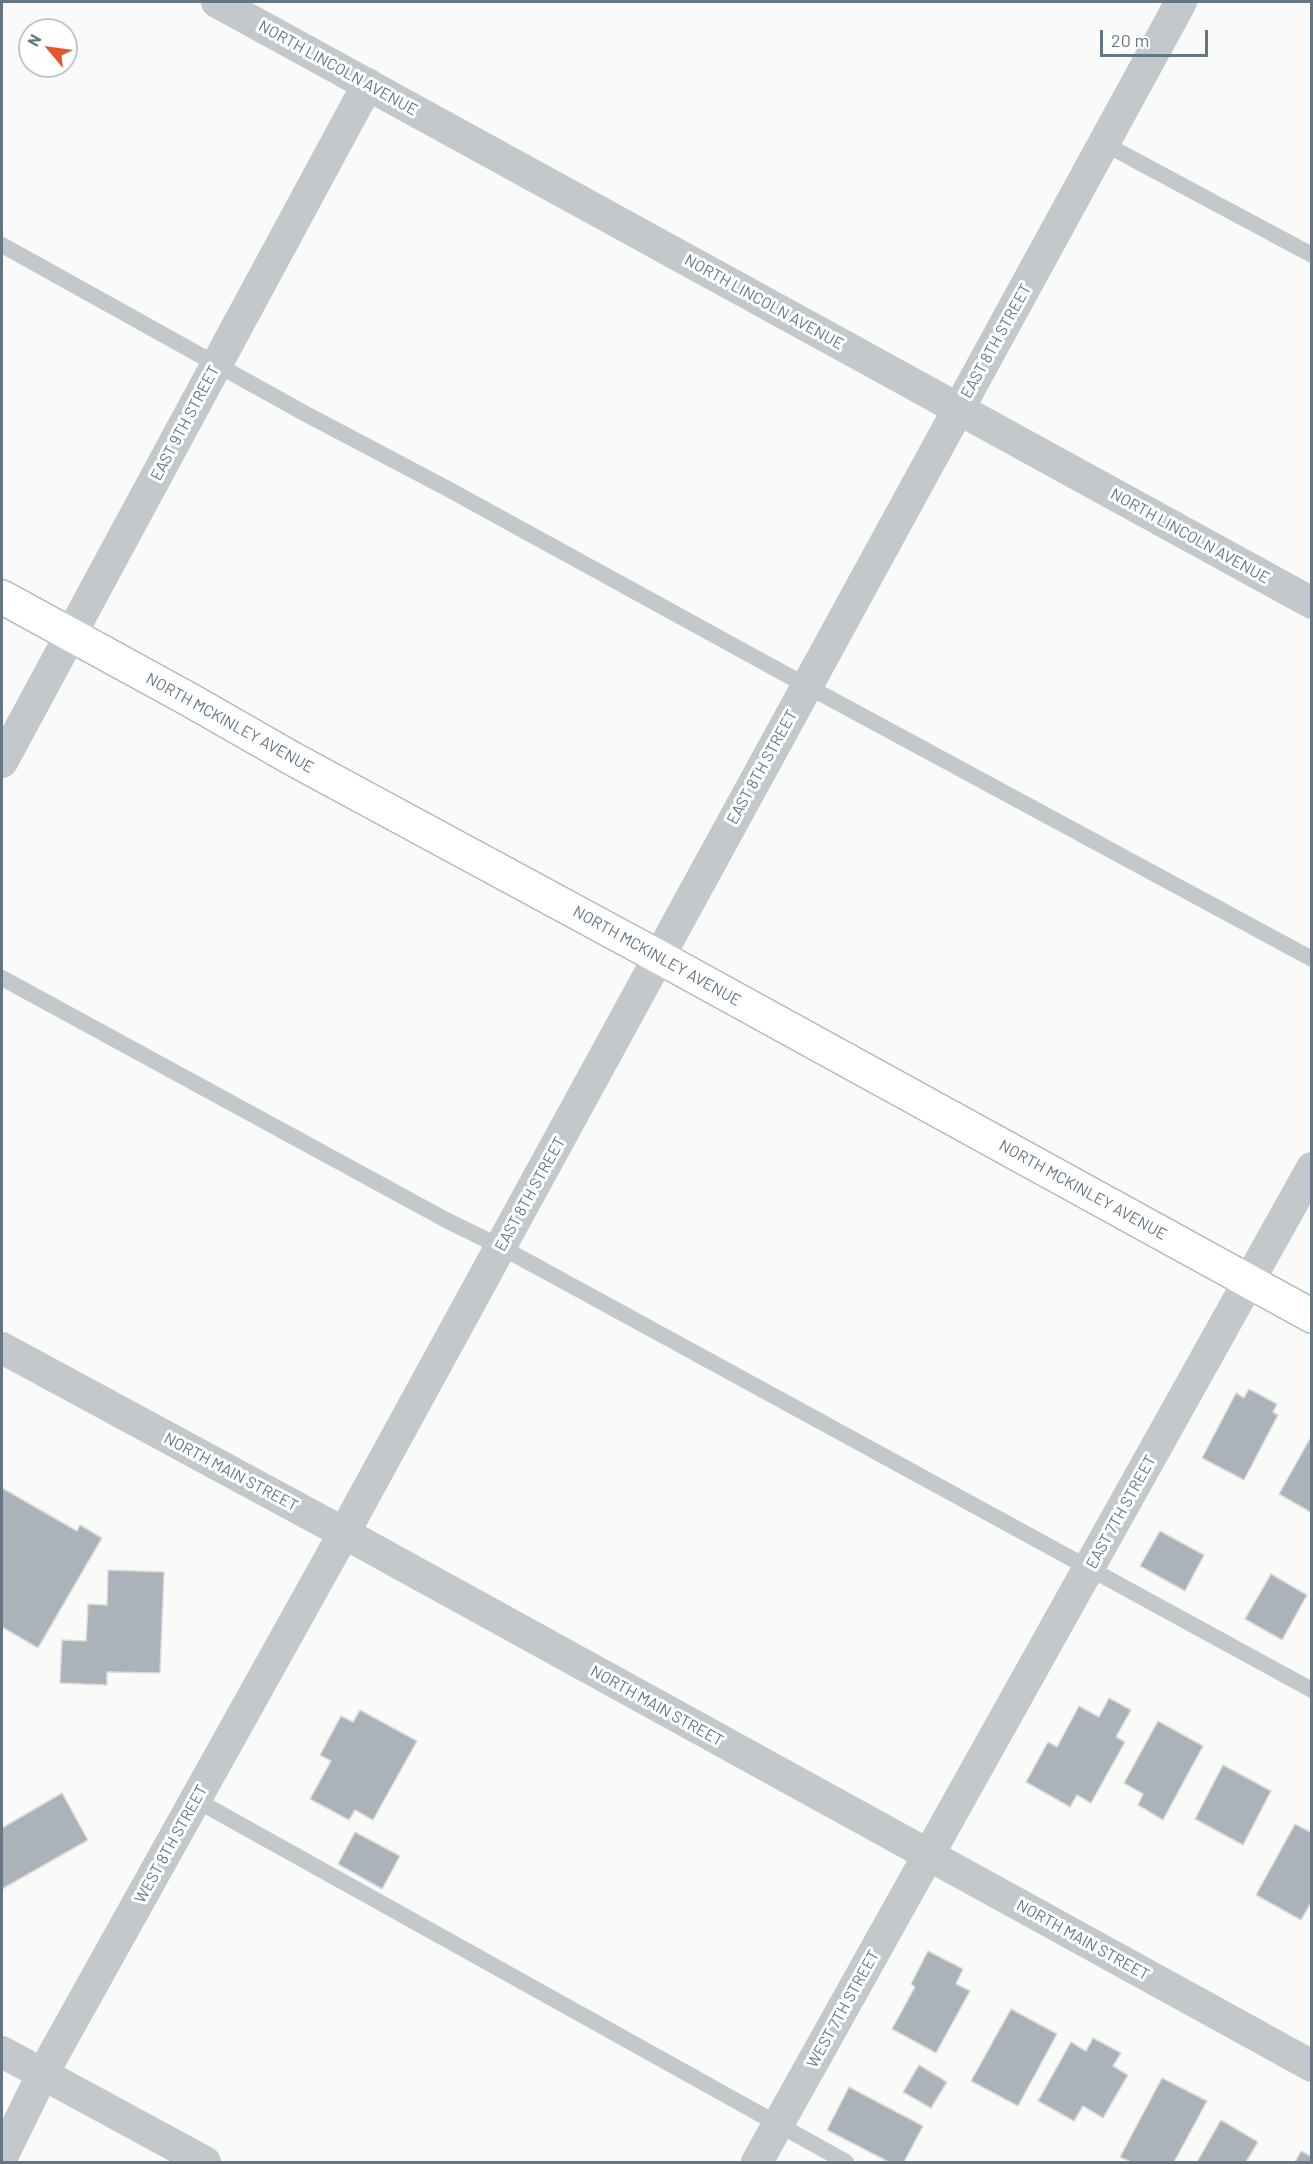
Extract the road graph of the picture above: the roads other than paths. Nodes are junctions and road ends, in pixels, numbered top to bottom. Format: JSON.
{"nodes":[{"id":1,"x":217,"y":2,"type":"edge"},
{"id":2,"x":1181,"y":2,"type":"edge"},
{"id":3,"x":368,"y":84,"type":"junction"},
{"id":4,"x":1103,"y":143,"type":"junction"},
{"id":5,"x":2,"y":245,"type":"edge"},
{"id":6,"x":1311,"y":255,"type":"edge"},
{"id":7,"x":217,"y":364,"type":"junction"},
{"id":8,"x":959,"y":409,"type":"junction"},
{"id":9,"x":2,"y":597,"type":"edge"},
{"id":10,"x":1311,"y":603,"type":"edge"},
{"id":11,"x":70,"y":634,"type":"junction"},
{"id":12,"x":807,"y":686,"type":"junction"},
{"id":13,"x":2,"y":762,"type":"edge"},
{"id":14,"x":659,"y":957,"type":"junction"},
{"id":15,"x":1311,"y":959,"type":"edge"},
{"id":16,"x":2,"y":978,"type":"edge"},
{"id":17,"x":1311,"y":1168,"type":"edge"},
{"id":18,"x":501,"y":1247,"type":"junction"},
{"id":19,"x":1249,"y":1281,"type":"junction"},
{"id":20,"x":1311,"y":1316,"type":"edge"},
{"id":21,"x":2,"y":1348,"type":"edge"},
{"id":22,"x":345,"y":1533,"type":"junction"},
{"id":23,"x":1089,"y":1569,"type":"junction"},
{"id":24,"x":1311,"y":1690,"type":"edge"},
{"id":25,"x":196,"y":1800,"type":"junction"},
{"id":26,"x":929,"y":1856,"type":"junction"},
{"id":27,"x":2,"y":2052,"type":"edge"},
{"id":28,"x":1311,"y":2066,"type":"edge"},
{"id":29,"x":42,"y":2074,"type":"junction"},
{"id":30,"x":778,"y":2126,"type":"junction"},
{"id":31,"x":2,"y":2157,"type":"edge"},
{"id":32,"x":205,"y":2163,"type":"edge"},
{"id":33,"x":757,"y":2163,"type":"edge"},
{"id":34,"x":846,"y":2163,"type":"edge"}],
"edges":[{"from":1,"to":3,"type":"street","name":"NORTH LINCOLN AVENUE"},
{"from":2,"to":4,"type":"street","name":"EAST 8TH STREET"},
{"from":3,"to":7,"type":"street","name":"EAST 9TH STREET"},
{"from":3,"to":8,"type":"street","name":"NORTH LINCOLN AVENUE"},
{"from":4,"to":6,"type":"lane"},
{"from":4,"to":8,"type":"street","name":"EAST 8TH STREET"},
{"from":5,"to":7,"type":"lane"},
{"from":7,"to":11,"type":"street","name":"EAST 9TH STREET"},
{"from":7,"to":12,"type":"lane"},
{"from":8,"to":10,"type":"street","name":"NORTH LINCOLN AVENUE"},
{"from":8,"to":12,"type":"street","name":"EAST 8TH STREET"},
{"from":9,"to":11,"type":"main road","name":"NORTH MCKINLEY AVENUE"},
{"from":11,"to":13,"type":"street","name":"EAST 9TH STREET"},
{"from":11,"to":14,"type":"main road","name":"NORTH MCKINLEY AVENUE"},
{"from":12,"to":14,"type":"street","name":"EAST 8TH STREET"},
{"from":12,"to":15,"type":"lane"},
{"from":14,"to":18,"type":"street","name":"EAST 8TH STREET"},
{"from":14,"to":19,"type":"main road","name":"NORTH MCKINLEY AVENUE"},
{"from":16,"to":18,"type":"lane"},
{"from":17,"to":19,"type":"street","name":"EAST 7TH STREET"},
{"from":18,"to":22,"type":"street","name":"EAST 8TH STREET"},
{"from":18,"to":23,"type":"lane"},
{"from":19,"to":20,"type":"main road","name":"NORTH MCKINLEY AVENUE"},
{"from":19,"to":23,"type":"street","name":"EAST 7TH STREET"},
{"from":21,"to":22,"type":"street","name":"NORTH MAIN STREET"},
{"from":22,"to":25,"type":"street","name":"WEST 8TH STREET"},
{"from":22,"to":26,"type":"street","name":"NORTH MAIN STREET"},
{"from":23,"to":24,"type":"lane"},
{"from":23,"to":26,"type":"street","name":"EAST 7TH STREET"},
{"from":25,"to":29,"type":"street","name":"WEST 8TH STREET"},
{"from":25,"to":30,"type":"lane"},
{"from":26,"to":28,"type":"street","name":"NORTH MAIN STREET"},
{"from":26,"to":30,"type":"street","name":"WEST 7TH STREET"},
{"from":27,"to":29,"type":"street"},
{"from":29,"to":31,"type":"street","name":"WEST 8TH STREET"},
{"from":29,"to":32,"type":"street"},
{"from":30,"to":33,"type":"street","name":"WEST 7TH STREET"},
{"from":30,"to":34,"type":"lane"}]}
